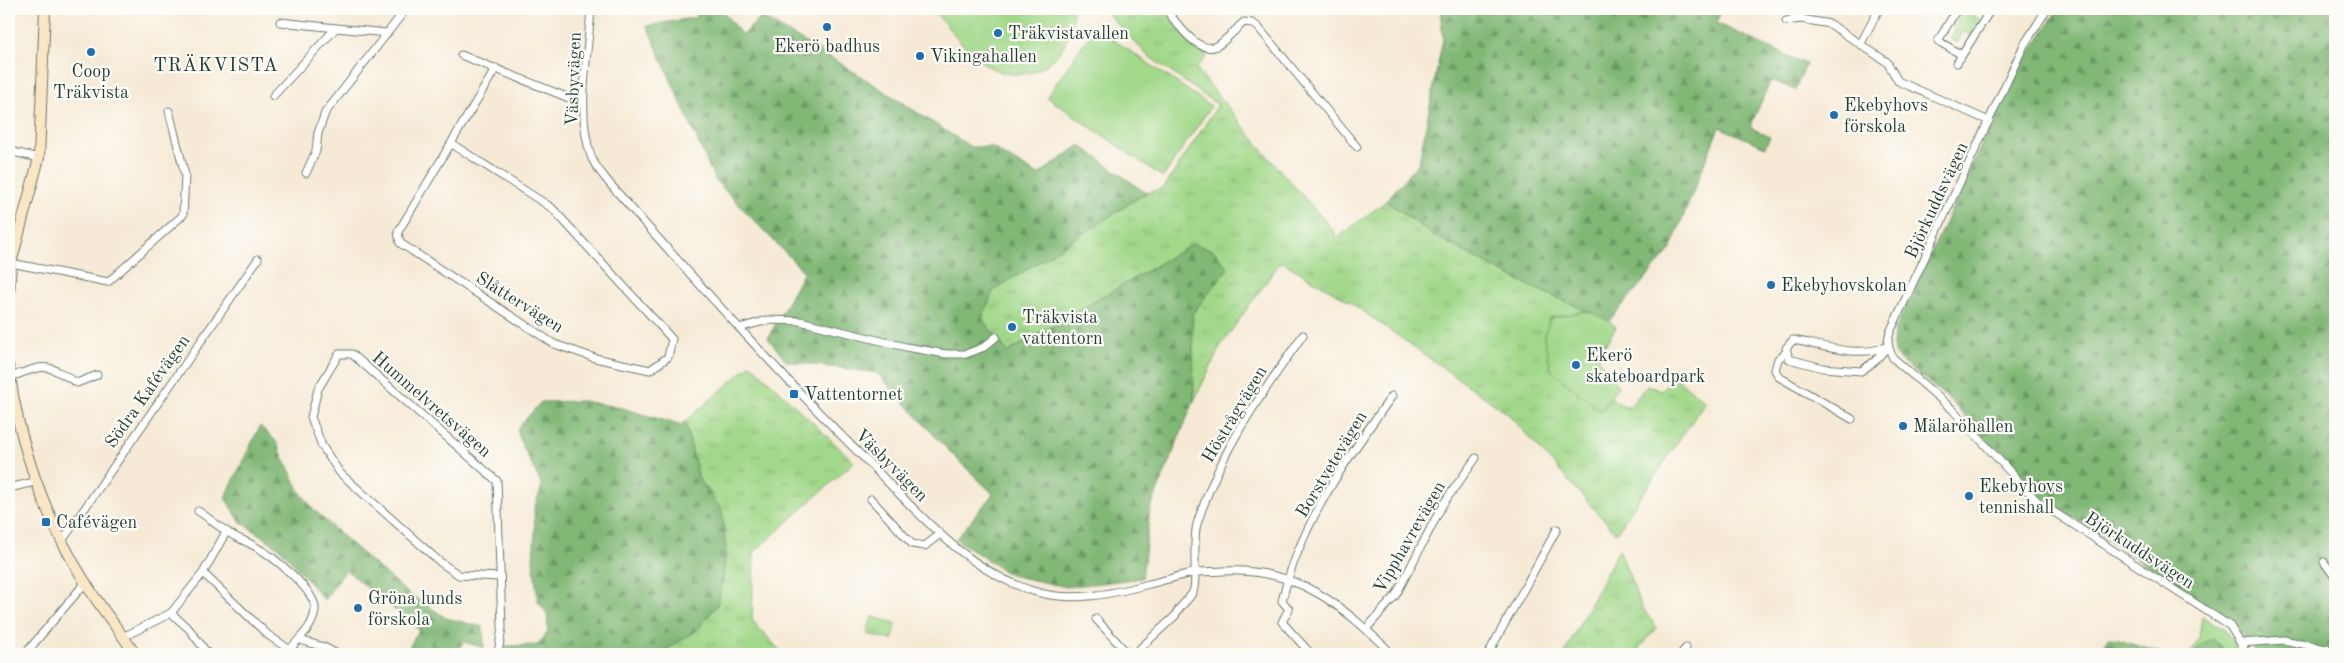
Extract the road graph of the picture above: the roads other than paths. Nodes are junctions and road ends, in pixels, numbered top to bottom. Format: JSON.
{"nodes":[{"id":1,"x":46,"y":9,"type":"edge"},
{"id":2,"x":406,"y":9,"type":"edge"},
{"id":3,"x":591,"y":9,"type":"edge"},
{"id":4,"x":1165,"y":9,"type":"edge"},
{"id":5,"x":1798,"y":9,"type":"edge"},
{"id":6,"x":1879,"y":9,"type":"edge"},
{"id":7,"x":1957,"y":9,"type":"edge"},
{"id":8,"x":1991,"y":9,"type":"edge"},
{"id":9,"x":2044,"y":10,"type":"edge"},
{"id":10,"x":1802,"y":19,"type":"junction"},
{"id":11,"x":1786,"y":21,"type":"dead end"},
{"id":12,"x":280,"y":22,"type":"dead end"},
{"id":13,"x":336,"y":28,"type":"junction"},
{"id":14,"x":387,"y":33,"type":"junction"},
{"id":15,"x":1861,"y":43,"type":"junction"},
{"id":16,"x":1962,"y":54,"type":"junction"},
{"id":17,"x":461,"y":55,"type":"dead end"},
{"id":18,"x":1957,"y":64,"type":"dead end"},
{"id":19,"x":496,"y":68,"type":"junction"},
{"id":20,"x":273,"y":96,"type":"dead end"},
{"id":21,"x":584,"y":104,"type":"junction"},
{"id":22,"x":169,"y":111,"type":"dead end"},
{"id":23,"x":1989,"y":122,"type":"junction"},
{"id":24,"x":452,"y":144,"type":"junction"},
{"id":25,"x":1357,"y":147,"type":"dead end"},
{"id":26,"x":9,"y":151,"type":"edge"},
{"id":27,"x":39,"y":158,"type":"junction"},
{"id":28,"x":306,"y":173,"type":"dead end"},
{"id":29,"x":258,"y":259,"type":"dead end"},
{"id":30,"x":11,"y":263,"type":"junction"},
{"id":31,"x":9,"y":295,"type":"edge"},
{"id":32,"x":739,"y":328,"type":"junction"},
{"id":33,"x":1303,"y":336,"type":"dead end"},
{"id":34,"x":996,"y":337,"type":"dead end"},
{"id":35,"x":1888,"y":346,"type":"junction"},
{"id":36,"x":1787,"y":352,"type":"junction"},
{"id":37,"x":9,"y":372,"type":"edge"},
{"id":38,"x":98,"y":375,"type":"dead end"},
{"id":39,"x":1392,"y":396,"type":"dead end"},
{"id":40,"x":1852,"y":419,"type":"dead end"},
{"id":41,"x":1476,"y":458,"type":"dead end"},
{"id":42,"x":34,"y":482,"type":"junction"},
{"id":43,"x":9,"y":488,"type":"edge"},
{"id":44,"x":872,"y":499,"type":"dead end"},
{"id":45,"x":198,"y":511,"type":"dead end"},
{"id":46,"x":1557,"y":530,"type":"dead end"},
{"id":47,"x":226,"y":532,"type":"junction"},
{"id":48,"x":940,"y":534,"type":"junction"},
{"id":49,"x":62,"y":541,"type":"junction"},
{"id":50,"x":2324,"y":562,"type":"dead end"},
{"id":51,"x":1194,"y":572,"type":"junction"},
{"id":52,"x":203,"y":573,"type":"junction"},
{"id":53,"x":500,"y":577,"type":"junction"},
{"id":54,"x":2335,"y":577,"type":"edge"},
{"id":55,"x":1288,"y":578,"type":"junction"},
{"id":56,"x":85,"y":583,"type":"junction"},
{"id":57,"x":171,"y":613,"type":"junction"},
{"id":58,"x":1096,"y":619,"type":"dead end"},
{"id":59,"x":1366,"y":629,"type":"junction"},
{"id":60,"x":123,"y":637,"type":"junction"},
{"id":61,"x":300,"y":640,"type":"junction"},
{"id":62,"x":2241,"y":643,"type":"junction"},
{"id":63,"x":1686,"y":648,"type":"dead end"},
{"id":64,"x":2335,"y":651,"type":"edge"},
{"id":65,"x":288,"y":652,"type":"edge"},
{"id":66,"x":26,"y":654,"type":"edge"},
{"id":67,"x":136,"y":654,"type":"edge"},
{"id":68,"x":208,"y":654,"type":"edge"},
{"id":69,"x":338,"y":654,"type":"edge"},
{"id":70,"x":498,"y":654,"type":"edge"},
{"id":71,"x":1128,"y":654,"type":"edge"},
{"id":72,"x":1134,"y":654,"type":"edge"},
{"id":73,"x":1311,"y":654,"type":"edge"},
{"id":74,"x":1392,"y":654,"type":"edge"},
{"id":75,"x":1488,"y":654,"type":"edge"},
{"id":76,"x":1681,"y":654,"type":"edge"},
{"id":77,"x":2247,"y":654,"type":"edge"}],
"edges":[{"from":1,"to":27,"type":"street"},
{"from":2,"to":14,"type":"street"},
{"from":3,"to":21,"type":"street","name":"Väsbyvägen"},
{"from":4,"to":25,"type":"street"},
{"from":5,"to":10,"type":"street"},
{"from":6,"to":15,"type":"street"},
{"from":7,"to":16,"type":"street"},
{"from":8,"to":16,"type":"street"},
{"from":9,"to":23,"type":"street","name":"Björkuddsvägen"},
{"from":10,"to":11,"type":"street"},
{"from":10,"to":15,"type":"street"},
{"from":12,"to":13,"type":"street"},
{"from":13,"to":14,"type":"street"},
{"from":13,"to":20,"type":"street"},
{"from":14,"to":28,"type":"street"},
{"from":15,"to":23,"type":"street"},
{"from":16,"to":18,"type":"street"},
{"from":17,"to":19,"type":"street"},
{"from":19,"to":21,"type":"street"},
{"from":19,"to":24,"type":"street","name":"Slåttervägen"},
{"from":21,"to":32,"type":"street","name":"Väsbyvägen"},
{"from":22,"to":30,"type":"street"},
{"from":23,"to":35,"type":"street","name":"Björkuddsvägen"},
{"from":24,"to":24,"type":"street","name":"Slåttervägen"},
{"from":26,"to":27,"type":"street"},
{"from":27,"to":30,"type":"street"},
{"from":29,"to":49,"type":"street","name":"Södra Kafévägen"},
{"from":30,"to":31,"type":"street"},
{"from":32,"to":34,"type":"street"},
{"from":32,"to":48,"type":"street","name":"Väsbyvägen"},
{"from":33,"to":51,"type":"street","name":"Höstrågvägen"},
{"from":35,"to":36,"type":"street"},
{"from":35,"to":36,"type":"street","name":"Björkuddsvägen"},
{"from":35,"to":62,"type":"street","name":"Björkuddsvägen"},
{"from":36,"to":40,"type":"street"},
{"from":37,"to":38,"type":"street"},
{"from":37,"to":42,"type":"street"},
{"from":39,"to":55,"type":"street","name":"Borstvetevägen"},
{"from":41,"to":59,"type":"street","name":"Vipphavrevägen"},
{"from":42,"to":43,"type":"street"},
{"from":42,"to":49,"type":"street"},
{"from":44,"to":48,"type":"street"},
{"from":45,"to":47,"type":"street"},
{"from":46,"to":75,"type":"street"},
{"from":47,"to":52,"type":"street"},
{"from":47,"to":61,"type":"street"},
{"from":48,"to":51,"type":"street","name":"Väsbyvägen"},
{"from":49,"to":56,"type":"street"},
{"from":50,"to":54,"type":"street"},
{"from":51,"to":55,"type":"street","name":"Väsbyvägen"},
{"from":51,"to":72,"type":"street","name":"Höstrågvägen"},
{"from":52,"to":57,"type":"street"},
{"from":52,"to":65,"type":"street"},
{"from":53,"to":53,"type":"street","name":"Hummelvretsvägen"},
{"from":53,"to":70,"type":"street","name":"Hummelvretsvägen"},
{"from":55,"to":59,"type":"street","name":"Väsbyvägen"},
{"from":55,"to":73,"type":"street","name":"Borstvetevägen"},
{"from":56,"to":60,"type":"street"},
{"from":56,"to":66,"type":"street"},
{"from":57,"to":60,"type":"street"},
{"from":57,"to":68,"type":"street"},
{"from":58,"to":71,"type":"street"},
{"from":59,"to":74,"type":"street","name":"Väsbyvägen"},
{"from":60,"to":67,"type":"street"},
{"from":61,"to":65,"type":"street"},
{"from":61,"to":69,"type":"street"},
{"from":62,"to":64,"type":"street"},
{"from":62,"to":77,"type":"street","name":"Björkuddsvägen"},
{"from":63,"to":76,"type":"street"}]}
